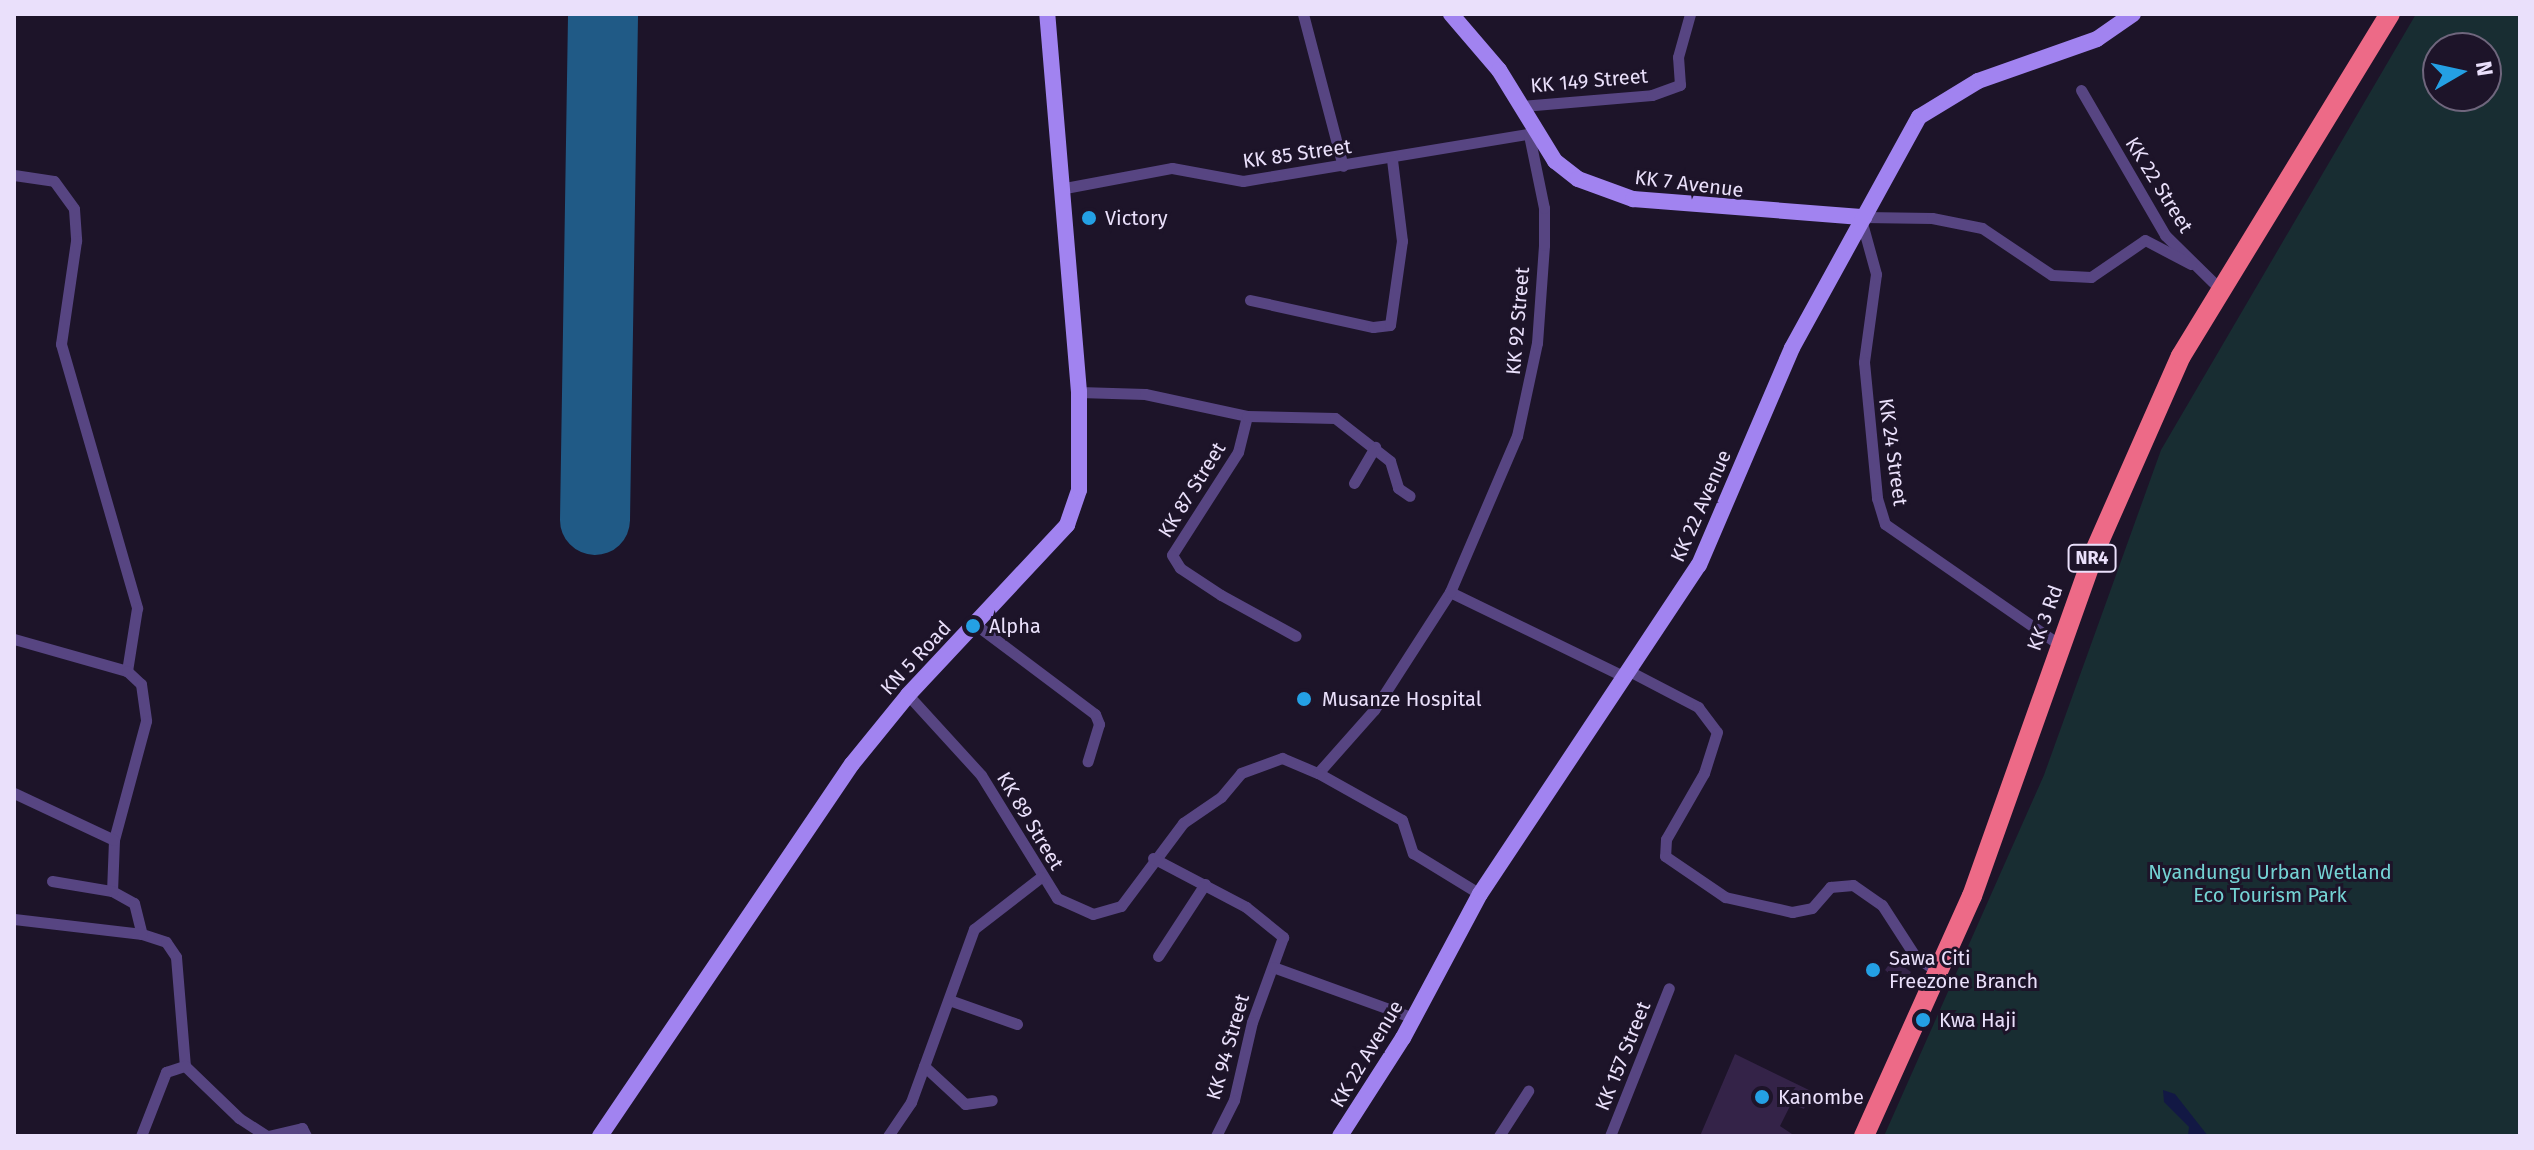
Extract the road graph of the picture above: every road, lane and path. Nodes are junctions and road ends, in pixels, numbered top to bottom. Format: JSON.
{"nodes":[{"id":1,"x":1047,"y":14,"type":"edge"},
{"id":2,"x":1303,"y":14,"type":"edge"},
{"id":3,"x":1451,"y":14,"type":"edge"},
{"id":4,"x":1690,"y":14,"type":"edge"},
{"id":5,"x":2133,"y":14,"type":"edge"},
{"id":6,"x":2390,"y":14,"type":"edge"},
{"id":7,"x":2081,"y":90,"type":"dead end"},
{"id":8,"x":1522,"y":106,"type":"junction"},
{"id":9,"x":1532,"y":134,"type":"junction"},
{"id":10,"x":1392,"y":160,"type":"junction"},
{"id":11,"x":1343,"y":166,"type":"junction"},
{"id":12,"x":14,"y":175,"type":"edge"},
{"id":13,"x":1065,"y":188,"type":"junction"},
{"id":14,"x":1863,"y":220,"type":"junction"},
{"id":15,"x":2191,"y":264,"type":"junction"},
{"id":16,"x":2219,"y":288,"type":"junction"},
{"id":17,"x":1250,"y":300,"type":"dead end"},
{"id":18,"x":1079,"y":392,"type":"junction"},
{"id":19,"x":1247,"y":416,"type":"junction"},
{"id":20,"x":1375,"y":447,"type":"junction"},
{"id":21,"x":1354,"y":483,"type":"dead end"},
{"id":22,"x":1410,"y":496,"type":"dead end"},
{"id":23,"x":1450,"y":592,"type":"junction"},
{"id":24,"x":975,"y":624,"type":"junction"},
{"id":25,"x":1296,"y":636,"type":"dead end"},
{"id":26,"x":14,"y":639,"type":"edge"},
{"id":27,"x":2061,"y":646,"type":"junction"},
{"id":28,"x":127,"y":671,"type":"junction"},
{"id":29,"x":1626,"y":674,"type":"junction"},
{"id":30,"x":908,"y":695,"type":"junction"},
{"id":31,"x":1088,"y":761,"type":"dead end"},
{"id":32,"x":1318,"y":773,"type":"junction"},
{"id":33,"x":14,"y":793,"type":"edge"},
{"id":34,"x":114,"y":840,"type":"junction"},
{"id":35,"x":1153,"y":858,"type":"junction"},
{"id":36,"x":1041,"y":877,"type":"junction"},
{"id":37,"x":52,"y":881,"type":"dead end"},
{"id":38,"x":1205,"y":884,"type":"junction"},
{"id":39,"x":112,"y":891,"type":"junction"},
{"id":40,"x":1480,"y":894,"type":"junction"},
{"id":41,"x":14,"y":919,"type":"edge"},
{"id":42,"x":142,"y":934,"type":"junction"},
{"id":43,"x":1158,"y":956,"type":"dead end"},
{"id":44,"x":1273,"y":967,"type":"junction"},
{"id":45,"x":1939,"y":973,"type":"junction"},
{"id":46,"x":1669,"y":988,"type":"dead end"},
{"id":47,"x":952,"y":1001,"type":"junction"},
{"id":48,"x":1414,"y":1018,"type":"junction"},
{"id":49,"x":1017,"y":1024,"type":"dead end"},
{"id":50,"x":185,"y":1066,"type":"junction"},
{"id":51,"x":924,"y":1066,"type":"junction"},
{"id":52,"x":1528,"y":1091,"type":"dead end"},
{"id":53,"x":992,"y":1100,"type":"dead end"},
{"id":54,"x":304,"y":1132,"type":"edge"},
{"id":55,"x":141,"y":1136,"type":"edge"},
{"id":56,"x":268,"y":1136,"type":"edge"},
{"id":57,"x":600,"y":1136,"type":"edge"},
{"id":58,"x":888,"y":1136,"type":"edge"},
{"id":59,"x":1216,"y":1136,"type":"edge"},
{"id":60,"x":1340,"y":1136,"type":"edge"},
{"id":61,"x":1499,"y":1136,"type":"edge"},
{"id":62,"x":1610,"y":1136,"type":"edge"},
{"id":63,"x":1864,"y":1136,"type":"edge"}],
"edges":[{"from":1,"to":13,"type":"street","name":"KN 5 Road"},
{"from":2,"to":11,"type":"street"},
{"from":3,"to":8,"type":"street","name":"KK 7 Avenue"},
{"from":4,"to":8,"type":"street","name":"KK 149 Street"},
{"from":5,"to":14,"type":"street","name":"KK 22 Avenue"},
{"from":6,"to":16,"type":"highway","name":"KK 3 Rd","number":"NR4"},
{"from":7,"to":15,"type":"street","name":"KK 22 Street"},
{"from":8,"to":9,"type":"street","name":"KK 7 Avenue"},
{"from":9,"to":10,"type":"street","name":"KK 85 Street"},
{"from":9,"to":14,"type":"street","name":"KK 7 Avenue"},
{"from":9,"to":23,"type":"street","name":"KK 92 Street"},
{"from":10,"to":11,"type":"street","name":"KK 85 Street"},
{"from":10,"to":17,"type":"street"},
{"from":11,"to":13,"type":"street","name":"KK 85 Street"},
{"from":12,"to":28,"type":"street"},
{"from":13,"to":18,"type":"street","name":"KN 5 Road"},
{"from":14,"to":15,"type":"street"},
{"from":14,"to":27,"type":"street","name":"KK 24 Street"},
{"from":14,"to":29,"type":"street","name":"KK 22 Avenue"},
{"from":15,"to":16,"type":"street","name":"KK 22 Street"},
{"from":16,"to":27,"type":"highway","name":"KK 3 Rd","number":"NR4"},
{"from":18,"to":19,"type":"street","name":"KK 87 Street"},
{"from":18,"to":24,"type":"street","name":"KN 5 Road"},
{"from":19,"to":20,"type":"street"},
{"from":19,"to":25,"type":"street","name":"KK 87 Street"},
{"from":20,"to":21,"type":"street"},
{"from":20,"to":22,"type":"street"},
{"from":23,"to":29,"type":"street"},
{"from":23,"to":32,"type":"street","name":"KK 92 Street"},
{"from":24,"to":30,"type":"street","name":"KN 5 Road"},
{"from":24,"to":31,"type":"street"},
{"from":26,"to":28,"type":"street"},
{"from":27,"to":45,"type":"highway","name":"KK 3 Rd","number":"NR4"},
{"from":28,"to":34,"type":"street"},
{"from":29,"to":40,"type":"street","name":"KK 22 Avenue"},
{"from":29,"to":45,"type":"street"},
{"from":30,"to":36,"type":"street","name":"KK 89 Street"},
{"from":30,"to":57,"type":"street","name":"KN 5 Road"},
{"from":32,"to":35,"type":"street","name":"KK 89 Street"},
{"from":32,"to":40,"type":"street"},
{"from":33,"to":34,"type":"street"},
{"from":34,"to":39,"type":"street"},
{"from":35,"to":36,"type":"street","name":"KK 89 Street"},
{"from":35,"to":38,"type":"street","name":"KK 94 Street"},
{"from":36,"to":47,"type":"street"},
{"from":37,"to":39,"type":"street"},
{"from":38,"to":43,"type":"street"},
{"from":38,"to":44,"type":"street","name":"KK 94 Street"},
{"from":39,"to":42,"type":"street"},
{"from":40,"to":48,"type":"street","name":"KK 22 Avenue"},
{"from":41,"to":42,"type":"street"},
{"from":42,"to":50,"type":"street"},
{"from":44,"to":48,"type":"street"},
{"from":44,"to":59,"type":"street","name":"KK 94 Street"},
{"from":45,"to":63,"type":"highway","name":"KK 3 Rd","number":"NR4"},
{"from":46,"to":62,"type":"street","name":"KK 157 Street"},
{"from":47,"to":49,"type":"street"},
{"from":47,"to":51,"type":"street"},
{"from":48,"to":60,"type":"street","name":"KK 22 Avenue"},
{"from":50,"to":55,"type":"street"},
{"from":50,"to":56,"type":"street"},
{"from":51,"to":53,"type":"street"},
{"from":51,"to":58,"type":"street"},
{"from":52,"to":61,"type":"street"},
{"from":54,"to":56,"type":"street"}]}
